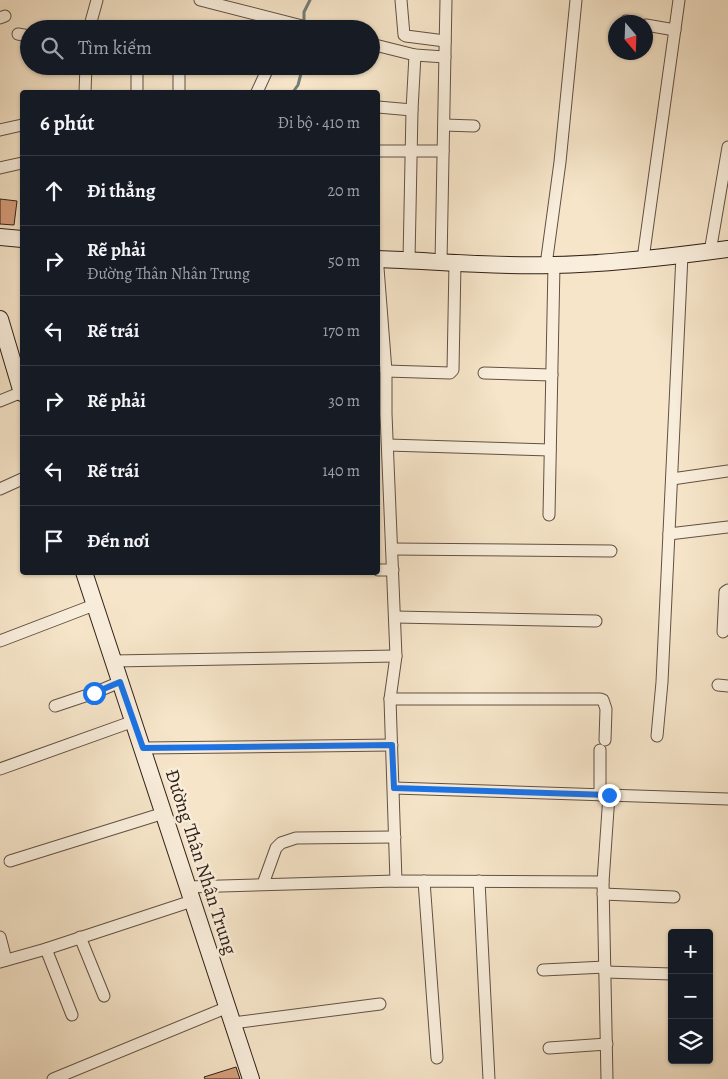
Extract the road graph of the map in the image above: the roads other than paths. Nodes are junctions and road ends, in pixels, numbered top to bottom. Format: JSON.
{"nodes":[{"id":1,"x":97,"y":0,"type":"edge"},
{"id":2,"x":200,"y":0,"type":"edge"},
{"id":3,"x":401,"y":0,"type":"edge"},
{"id":4,"x":446,"y":0,"type":"edge"},
{"id":5,"x":576,"y":0,"type":"edge"},
{"id":6,"x":679,"y":0,"type":"edge"},
{"id":7,"x":245,"y":6,"type":"edge"},
{"id":8,"x":92,"y":20,"type":"edge"},
{"id":9,"x":271,"y":20,"type":"edge"},
{"id":10,"x":653,"y":25,"type":"edge"},
{"id":11,"x":675,"y":30,"type":"junction"},
{"id":12,"x":445,"y":41,"type":"junction"},
{"id":13,"x":380,"y":46,"type":"edge"},
{"id":14,"x":415,"y":55,"type":"junction"},
{"id":15,"x":445,"y":57,"type":"junction"},
{"id":16,"x":86,"y":75,"type":"edge"},
{"id":17,"x":137,"y":75,"type":"edge"},
{"id":18,"x":179,"y":75,"type":"edge"},
{"id":19,"x":265,"y":75,"type":"edge"},
{"id":20,"x":85,"y":90,"type":"edge"},
{"id":21,"x":137,"y":90,"type":"edge"},
{"id":22,"x":179,"y":90,"type":"edge"},
{"id":23,"x":258,"y":90,"type":"edge"},
{"id":24,"x":380,"y":107,"type":"edge"},
{"id":25,"x":412,"y":110,"type":"junction"},
{"id":26,"x":20,"y":125,"type":"edge"},
{"id":27,"x":444,"y":125,"type":"junction"},
{"id":28,"x":474,"y":126,"type":"dead end"},
{"id":29,"x":0,"y":130,"type":"edge"},
{"id":30,"x":728,"y":147,"type":"edge"},
{"id":31,"x":411,"y":150,"type":"junction"},
{"id":32,"x":380,"y":151,"type":"edge"},
{"id":33,"x":443,"y":151,"type":"junction"},
{"id":34,"x":20,"y":163,"type":"edge"},
{"id":35,"x":0,"y":168,"type":"edge"},
{"id":36,"x":0,"y":237,"type":"edge"},
{"id":37,"x":20,"y":239,"type":"edge"},
{"id":38,"x":728,"y":250,"type":"edge"},
{"id":39,"x":710,"y":252,"type":"junction"},
{"id":40,"x":682,"y":255,"type":"junction"},
{"id":41,"x":380,"y":259,"type":"edge"},
{"id":42,"x":409,"y":260,"type":"junction"},
{"id":43,"x":643,"y":260,"type":"junction"},
{"id":44,"x":448,"y":262,"type":"junction"},
{"id":45,"x":550,"y":265,"type":"junction"},
{"id":46,"x":380,"y":294,"type":"edge"},
{"id":47,"x":1,"y":324,"type":"edge"},
{"id":48,"x":386,"y":371,"type":"junction"},
{"id":49,"x":484,"y":373,"type":"dead end"},
{"id":50,"x":552,"y":375,"type":"junction"},
{"id":51,"x":20,"y":386,"type":"edge"},
{"id":52,"x":20,"y":393,"type":"edge"},
{"id":53,"x":0,"y":401,"type":"edge"},
{"id":54,"x":382,"y":414,"type":"edge"},
{"id":55,"x":388,"y":445,"type":"junction"},
{"id":56,"x":550,"y":450,"type":"junction"},
{"id":57,"x":728,"y":471,"type":"edge"},
{"id":58,"x":672,"y":479,"type":"junction"},
{"id":59,"x":20,"y":480,"type":"edge"},
{"id":60,"x":0,"y":489,"type":"edge"},
{"id":61,"x":380,"y":491,"type":"edge"},
{"id":62,"x":390,"y":492,"type":"junction"},
{"id":63,"x":549,"y":515,"type":"dead end"},
{"id":64,"x":728,"y":527,"type":"edge"},
{"id":65,"x":669,"y":534,"type":"junction"},
{"id":66,"x":392,"y":550,"type":"junction"},
{"id":67,"x":611,"y":551,"type":"dead end"},
{"id":68,"x":380,"y":570,"type":"edge"},
{"id":69,"x":393,"y":570,"type":"junction"},
{"id":70,"x":85,"y":575,"type":"edge"},
{"id":71,"x":728,"y":590,"type":"edge"},
{"id":72,"x":94,"y":605,"type":"junction"},
{"id":73,"x":395,"y":617,"type":"junction"},
{"id":74,"x":596,"y":621,"type":"dead end"},
{"id":75,"x":723,"y":632,"type":"dead end"},
{"id":76,"x":0,"y":641,"type":"edge"},
{"id":77,"x":396,"y":656,"type":"junction"},
{"id":78,"x":112,"y":661,"type":"junction"},
{"id":79,"x":120,"y":682,"type":"junction"},
{"id":80,"x":390,"y":699,"type":"junction"},
{"id":81,"x":56,"y":706,"type":"dead end"},
{"id":82,"x":134,"y":721,"type":"junction"},
{"id":83,"x":658,"y":736,"type":"dead end"},
{"id":84,"x":392,"y":745,"type":"junction"},
{"id":85,"x":143,"y":748,"type":"junction"},
{"id":86,"x":0,"y":769,"type":"edge"},
{"id":87,"x":394,"y":788,"type":"junction"},
{"id":88,"x":604,"y":795,"type":"junction"},
{"id":89,"x":728,"y":799,"type":"edge"},
{"id":90,"x":164,"y":813,"type":"junction"},
{"id":91,"x":395,"y":837,"type":"junction"},
{"id":92,"x":10,"y":861,"type":"dead end"},
{"id":93,"x":396,"y":881,"type":"junction"},
{"id":94,"x":424,"y":881,"type":"junction"},
{"id":95,"x":479,"y":882,"type":"junction"},
{"id":96,"x":603,"y":882,"type":"junction"},
{"id":97,"x":263,"y":884,"type":"junction"},
{"id":98,"x":189,"y":894,"type":"junction"},
{"id":99,"x":603,"y":894,"type":"junction"},
{"id":100,"x":674,"y":897,"type":"dead end"},
{"id":101,"x":0,"y":937,"type":"edge"},
{"id":102,"x":80,"y":937,"type":"junction"},
{"id":103,"x":46,"y":949,"type":"junction"},
{"id":104,"x":3,"y":961,"type":"edge"},
{"id":105,"x":605,"y":969,"type":"junction"},
{"id":106,"x":543,"y":970,"type":"dead end"},
{"id":107,"x":668,"y":974,"type":"edge"},
{"id":108,"x":104,"y":996,"type":"dead end"},
{"id":109,"x":380,"y":1004,"type":"dead end"},
{"id":110,"x":72,"y":1015,"type":"dead end"},
{"id":111,"x":230,"y":1015,"type":"junction"},
{"id":112,"x":607,"y":1044,"type":"junction"},
{"id":113,"x":549,"y":1048,"type":"dead end"},
{"id":114,"x":437,"y":1058,"type":"dead end"},
{"id":115,"x":53,"y":1079,"type":"edge"},
{"id":116,"x":251,"y":1079,"type":"edge"},
{"id":117,"x":489,"y":1079,"type":"edge"},
{"id":118,"x":607,"y":1079,"type":"edge"}],
"edges":[{"from":1,"to":8,"type":"street"},
{"from":2,"to":7,"type":"street"},
{"from":3,"to":12,"type":"street"},
{"from":4,"to":12,"type":"street"},
{"from":5,"to":45,"type":"street"},
{"from":6,"to":11,"type":"street"},
{"from":7,"to":9,"type":"street"},
{"from":10,"to":11,"type":"street"},
{"from":11,"to":43,"type":"street"},
{"from":12,"to":15,"type":"street"},
{"from":13,"to":14,"type":"street"},
{"from":14,"to":15,"type":"street"},
{"from":14,"to":25,"type":"street"},
{"from":15,"to":27,"type":"street"},
{"from":16,"to":20,"type":"street"},
{"from":17,"to":21,"type":"street"},
{"from":18,"to":22,"type":"street"},
{"from":19,"to":23,"type":"street"},
{"from":24,"to":25,"type":"street"},
{"from":25,"to":31,"type":"street"},
{"from":26,"to":29,"type":"street"},
{"from":27,"to":28,"type":"street"},
{"from":27,"to":33,"type":"street"},
{"from":30,"to":39,"type":"street"},
{"from":31,"to":32,"type":"street"},
{"from":31,"to":33,"type":"street"},
{"from":31,"to":42,"type":"street"},
{"from":33,"to":44,"type":"street"},
{"from":34,"to":35,"type":"street"},
{"from":36,"to":37,"type":"street"},
{"from":38,"to":39,"type":"street"},
{"from":39,"to":40,"type":"street"},
{"from":40,"to":43,"type":"street"},
{"from":40,"to":58,"type":"street"},
{"from":41,"to":42,"type":"street"},
{"from":42,"to":44,"type":"street"},
{"from":43,"to":45,"type":"street"},
{"from":44,"to":45,"type":"street"},
{"from":44,"to":48,"type":"street"},
{"from":45,"to":50,"type":"street"},
{"from":46,"to":48,"type":"street"},
{"from":47,"to":51,"type":"street"},
{"from":48,"to":54,"type":"street"},
{"from":49,"to":50,"type":"street"},
{"from":50,"to":56,"type":"street"},
{"from":52,"to":53,"type":"street"},
{"from":54,"to":55,"type":"street"},
{"from":55,"to":56,"type":"street"},
{"from":55,"to":62,"type":"street"},
{"from":56,"to":63,"type":"street"},
{"from":57,"to":58,"type":"street"},
{"from":58,"to":65,"type":"street"},
{"from":59,"to":60,"type":"street"},
{"from":61,"to":62,"type":"street"},
{"from":62,"to":66,"type":"street"},
{"from":64,"to":65,"type":"street"},
{"from":65,"to":83,"type":"street"},
{"from":66,"to":67,"type":"street"},
{"from":66,"to":69,"type":"street"},
{"from":68,"to":69,"type":"street"},
{"from":69,"to":73,"type":"street"},
{"from":70,"to":72,"type":"street","name":"Đường Thân Nhân Trung"},
{"from":71,"to":75,"type":"street"},
{"from":72,"to":76,"type":"street"},
{"from":72,"to":78,"type":"street","name":"Đường Thân Nhân Trung"},
{"from":73,"to":74,"type":"street"},
{"from":73,"to":77,"type":"street"},
{"from":77,"to":78,"type":"street"},
{"from":77,"to":80,"type":"street"},
{"from":78,"to":79,"type":"street","name":"Đường Thân Nhân Trung"},
{"from":79,"to":81,"type":"street"},
{"from":79,"to":82,"type":"street","name":"Đường Thân Nhân Trung"},
{"from":80,"to":84,"type":"street"},
{"from":80,"to":88,"type":"street"},
{"from":82,"to":85,"type":"street","name":"Đường Thân Nhân Trung"},
{"from":82,"to":86,"type":"street"},
{"from":84,"to":85,"type":"street"},
{"from":84,"to":87,"type":"street"},
{"from":85,"to":90,"type":"street","name":"Đường Thân Nhân Trung"},
{"from":87,"to":88,"type":"street"},
{"from":87,"to":91,"type":"street"},
{"from":88,"to":89,"type":"street"},
{"from":88,"to":96,"type":"street"},
{"from":90,"to":92,"type":"street"},
{"from":90,"to":98,"type":"street","name":"Đường Thân Nhân Trung"},
{"from":91,"to":93,"type":"street"},
{"from":91,"to":97,"type":"street"},
{"from":93,"to":94,"type":"street"},
{"from":93,"to":97,"type":"street"},
{"from":94,"to":95,"type":"street"},
{"from":94,"to":114,"type":"street"},
{"from":95,"to":96,"type":"street"},
{"from":95,"to":117,"type":"street"},
{"from":96,"to":99,"type":"street"},
{"from":97,"to":98,"type":"street"},
{"from":98,"to":102,"type":"street"},
{"from":98,"to":111,"type":"street","name":"Đường Thân Nhân Trung"},
{"from":99,"to":100,"type":"street"},
{"from":99,"to":105,"type":"street"},
{"from":101,"to":104,"type":"street"},
{"from":102,"to":103,"type":"street"},
{"from":102,"to":108,"type":"street"},
{"from":103,"to":104,"type":"street"},
{"from":103,"to":110,"type":"street"},
{"from":105,"to":106,"type":"street"},
{"from":105,"to":107,"type":"street"},
{"from":105,"to":112,"type":"street"},
{"from":109,"to":111,"type":"street"},
{"from":111,"to":115,"type":"street"},
{"from":111,"to":116,"type":"street","name":"Đường Thân Nhân Trung"},
{"from":112,"to":113,"type":"street"},
{"from":112,"to":118,"type":"street"}]}
